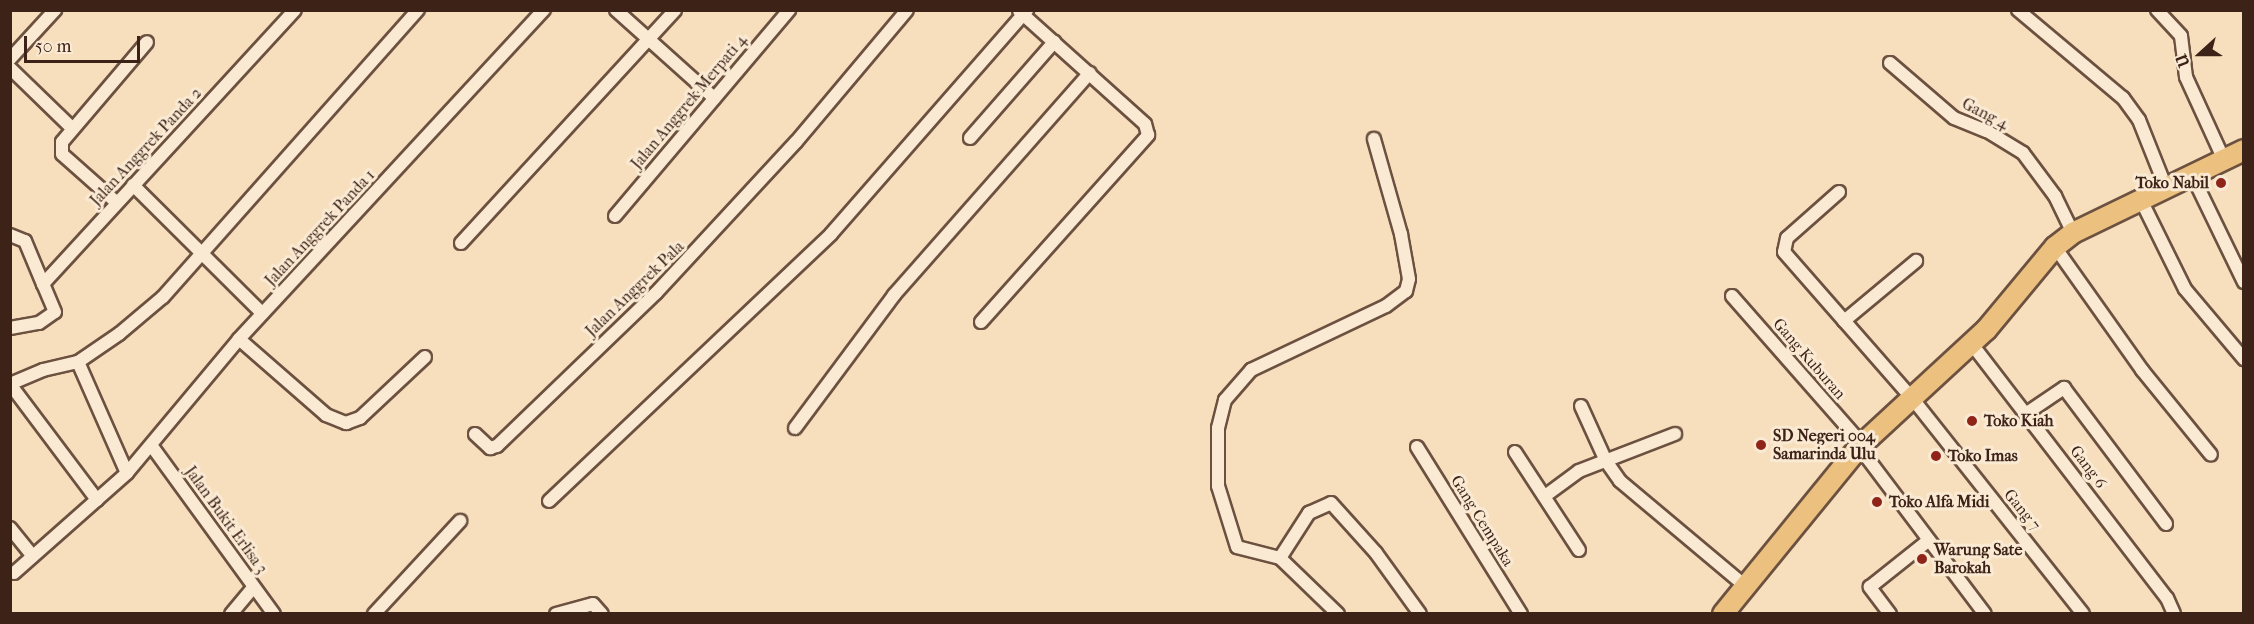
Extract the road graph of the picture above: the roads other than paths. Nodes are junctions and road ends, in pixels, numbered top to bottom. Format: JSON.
{"nodes":[{"id":1,"x":55,"y":10,"type":"edge"},
{"id":2,"x":295,"y":10,"type":"edge"},
{"id":3,"x":418,"y":10,"type":"edge"},
{"id":4,"x":544,"y":10,"type":"edge"},
{"id":5,"x":616,"y":10,"type":"edge"},
{"id":6,"x":675,"y":10,"type":"edge"},
{"id":7,"x":789,"y":10,"type":"edge"},
{"id":8,"x":907,"y":10,"type":"edge"},
{"id":9,"x":2018,"y":10,"type":"edge"},
{"id":10,"x":2157,"y":10,"type":"edge"},
{"id":11,"x":1023,"y":12,"type":"edge"},
{"id":12,"x":649,"y":41,"type":"junction"},
{"id":13,"x":147,"y":42,"type":"dead end"},
{"id":14,"x":1054,"y":42,"type":"junction"},
{"id":15,"x":10,"y":59,"type":"edge"},
{"id":16,"x":1890,"y":63,"type":"dead end"},
{"id":17,"x":10,"y":68,"type":"edge"},
{"id":18,"x":1090,"y":73,"type":"junction"},
{"id":19,"x":714,"y":98,"type":"junction"},
{"id":20,"x":72,"y":128,"type":"junction"},
{"id":21,"x":970,"y":138,"type":"dead end"},
{"id":22,"x":1374,"y":139,"type":"dead end"},
{"id":23,"x":2244,"y":150,"type":"edge"},
{"id":24,"x":2224,"y":160,"type":"junction"},
{"id":25,"x":2192,"y":175,"type":"junction"},
{"id":26,"x":133,"y":185,"type":"junction"},
{"id":27,"x":2166,"y":188,"type":"junction"},
{"id":28,"x":1839,"y":192,"type":"dead end"},
{"id":29,"x":2141,"y":200,"type":"junction"},
{"id":30,"x":116,"y":202,"type":"junction"},
{"id":31,"x":615,"y":216,"type":"dead end"},
{"id":32,"x":2073,"y":233,"type":"junction"},
{"id":33,"x":10,"y":235,"type":"edge"},
{"id":34,"x":461,"y":243,"type":"dead end"},
{"id":35,"x":2055,"y":247,"type":"junction"},
{"id":36,"x":202,"y":256,"type":"junction"},
{"id":37,"x":1916,"y":261,"type":"dead end"},
{"id":38,"x":2244,"y":282,"type":"edge"},
{"id":39,"x":43,"y":284,"type":"junction"},
{"id":40,"x":1732,"y":296,"type":"dead end"},
{"id":41,"x":262,"y":314,"type":"junction"},
{"id":42,"x":1844,"y":321,"type":"junction"},
{"id":43,"x":981,"y":322,"type":"dead end"},
{"id":44,"x":10,"y":328,"type":"edge"},
{"id":45,"x":239,"y":339,"type":"junction"},
{"id":46,"x":1971,"y":343,"type":"junction"},
{"id":47,"x":425,"y":357,"type":"dead end"},
{"id":48,"x":2244,"y":359,"type":"edge"},
{"id":49,"x":78,"y":362,"type":"junction"},
{"id":50,"x":10,"y":384,"type":"edge"},
{"id":51,"x":1912,"y":398,"type":"junction"},
{"id":52,"x":1581,"y":406,"type":"dead end"},
{"id":53,"x":2027,"y":413,"type":"junction"},
{"id":54,"x":795,"y":428,"type":"dead end"},
{"id":55,"x":475,"y":434,"type":"dead end"},
{"id":56,"x":1675,"y":434,"type":"dead end"},
{"id":57,"x":151,"y":445,"type":"junction"},
{"id":58,"x":1860,"y":446,"type":"junction"},
{"id":59,"x":1417,"y":447,"type":"dead end"},
{"id":60,"x":1515,"y":452,"type":"dead end"},
{"id":61,"x":2211,"y":455,"type":"dead end"},
{"id":62,"x":1606,"y":461,"type":"junction"},
{"id":63,"x":127,"y":473,"type":"junction"},
{"id":64,"x":1545,"y":496,"type":"junction"},
{"id":65,"x":97,"y":500,"type":"junction"},
{"id":66,"x":549,"y":501,"type":"dead end"},
{"id":67,"x":460,"y":521,"type":"dead end"},
{"id":68,"x":2166,"y":524,"type":"dead end"},
{"id":69,"x":10,"y":528,"type":"edge"},
{"id":70,"x":1929,"y":540,"type":"junction"},
{"id":71,"x":1579,"y":550,"type":"dead end"},
{"id":72,"x":33,"y":556,"type":"junction"},
{"id":73,"x":1280,"y":558,"type":"junction"},
{"id":74,"x":14,"y":573,"type":"dead end"},
{"id":75,"x":1744,"y":585,"type":"junction"},
{"id":76,"x":254,"y":587,"type":"junction"},
{"id":77,"x":231,"y":614,"type":"edge"},
{"id":78,"x":274,"y":614,"type":"edge"},
{"id":79,"x":374,"y":614,"type":"edge"},
{"id":80,"x":556,"y":614,"type":"edge"},
{"id":81,"x":602,"y":614,"type":"edge"},
{"id":82,"x":1338,"y":614,"type":"edge"},
{"id":83,"x":1420,"y":614,"type":"edge"},
{"id":84,"x":1521,"y":614,"type":"edge"},
{"id":85,"x":1723,"y":614,"type":"edge"},
{"id":86,"x":1890,"y":614,"type":"edge"},
{"id":87,"x":1985,"y":614,"type":"edge"},
{"id":88,"x":2083,"y":614,"type":"edge"},
{"id":89,"x":2174,"y":614,"type":"edge"}],
"edges":[{"from":1,"to":15,"type":"street"},
{"from":2,"to":26,"type":"street","name":"Jalan Anggrek Panda 2"},
{"from":3,"to":36,"type":"street"},
{"from":4,"to":41,"type":"street","name":"Jalan Anggrek Panda 1"},
{"from":5,"to":12,"type":"street"},
{"from":6,"to":12,"type":"street"},
{"from":7,"to":19,"type":"street","name":"Jalan Anggrek Merpati 4"},
{"from":8,"to":55,"type":"street","name":"Jalan Anggrek Pala"},
{"from":9,"to":27,"type":"street"},
{"from":10,"to":24,"type":"street"},
{"from":11,"to":14,"type":"street"},
{"from":11,"to":66,"type":"street"},
{"from":12,"to":19,"type":"street"},
{"from":12,"to":34,"type":"street"},
{"from":13,"to":20,"type":"street"},
{"from":14,"to":18,"type":"street"},
{"from":14,"to":21,"type":"street"},
{"from":16,"to":32,"type":"street","name":"Gang 4"},
{"from":17,"to":20,"type":"street"},
{"from":18,"to":43,"type":"street"},
{"from":18,"to":54,"type":"street"},
{"from":19,"to":31,"type":"street","name":"Jalan Anggrek Merpati 4"},
{"from":20,"to":30,"type":"street"},
{"from":22,"to":73,"type":"street"},
{"from":23,"to":24,"type":"main road"},
{"from":24,"to":25,"type":"main road"},
{"from":25,"to":27,"type":"main road"},
{"from":25,"to":38,"type":"street"},
{"from":26,"to":30,"type":"street","name":"Jalan Anggrek Panda 2"},
{"from":26,"to":36,"type":"street"},
{"from":27,"to":29,"type":"main road"},
{"from":28,"to":42,"type":"street","name":"Gang 7"},
{"from":29,"to":32,"type":"main road"},
{"from":29,"to":48,"type":"street"},
{"from":30,"to":39,"type":"street","name":"Jalan Anggrek Panda 2"},
{"from":32,"to":35,"type":"main road"},
{"from":33,"to":39,"type":"street"},
{"from":35,"to":46,"type":"main road"},
{"from":35,"to":61,"type":"street"},
{"from":36,"to":41,"type":"street"},
{"from":36,"to":49,"type":"street"},
{"from":37,"to":42,"type":"street"},
{"from":39,"to":44,"type":"street"},
{"from":40,"to":58,"type":"street","name":"Gang Kuburan"},
{"from":41,"to":45,"type":"street","name":"Jalan Anggrek Panda 1"},
{"from":42,"to":51,"type":"street","name":"Gang 7"},
{"from":45,"to":47,"type":"street"},
{"from":45,"to":57,"type":"street","name":"Jalan Anggrek Panda 1"},
{"from":46,"to":51,"type":"main road"},
{"from":46,"to":53,"type":"street","name":"Gang 6"},
{"from":49,"to":50,"type":"street"},
{"from":49,"to":63,"type":"street"},
{"from":50,"to":65,"type":"street"},
{"from":51,"to":58,"type":"main road"},
{"from":51,"to":88,"type":"street","name":"Gang 7"},
{"from":52,"to":62,"type":"street"},
{"from":53,"to":68,"type":"street"},
{"from":53,"to":89,"type":"street","name":"Gang 6"},
{"from":56,"to":62,"type":"street"},
{"from":57,"to":63,"type":"street","name":"Jalan Anggrek Panda 1"},
{"from":57,"to":76,"type":"street","name":"Jalan Bukit Erlisa 3"},
{"from":58,"to":70,"type":"street","name":"Gang Kuburan"},
{"from":58,"to":75,"type":"main road"},
{"from":59,"to":84,"type":"street","name":"Gang Cempaka"},
{"from":60,"to":64,"type":"street"},
{"from":62,"to":64,"type":"street"},
{"from":62,"to":75,"type":"street"},
{"from":63,"to":65,"type":"street","name":"Jalan Anggrek Panda 1"},
{"from":64,"to":71,"type":"street"},
{"from":65,"to":72,"type":"street","name":"Jalan Anggrek Panda 1"},
{"from":67,"to":79,"type":"street"},
{"from":69,"to":72,"type":"street"},
{"from":70,"to":86,"type":"street"},
{"from":70,"to":87,"type":"street","name":"Gang Kuburan"},
{"from":72,"to":74,"type":"street","name":"Jalan Anggrek Panda 1"},
{"from":73,"to":82,"type":"street"},
{"from":73,"to":83,"type":"street"},
{"from":75,"to":85,"type":"main road"},
{"from":76,"to":77,"type":"street"},
{"from":76,"to":78,"type":"street","name":"Jalan Bukit Erlisa 3"},
{"from":80,"to":81,"type":"street"}]}
